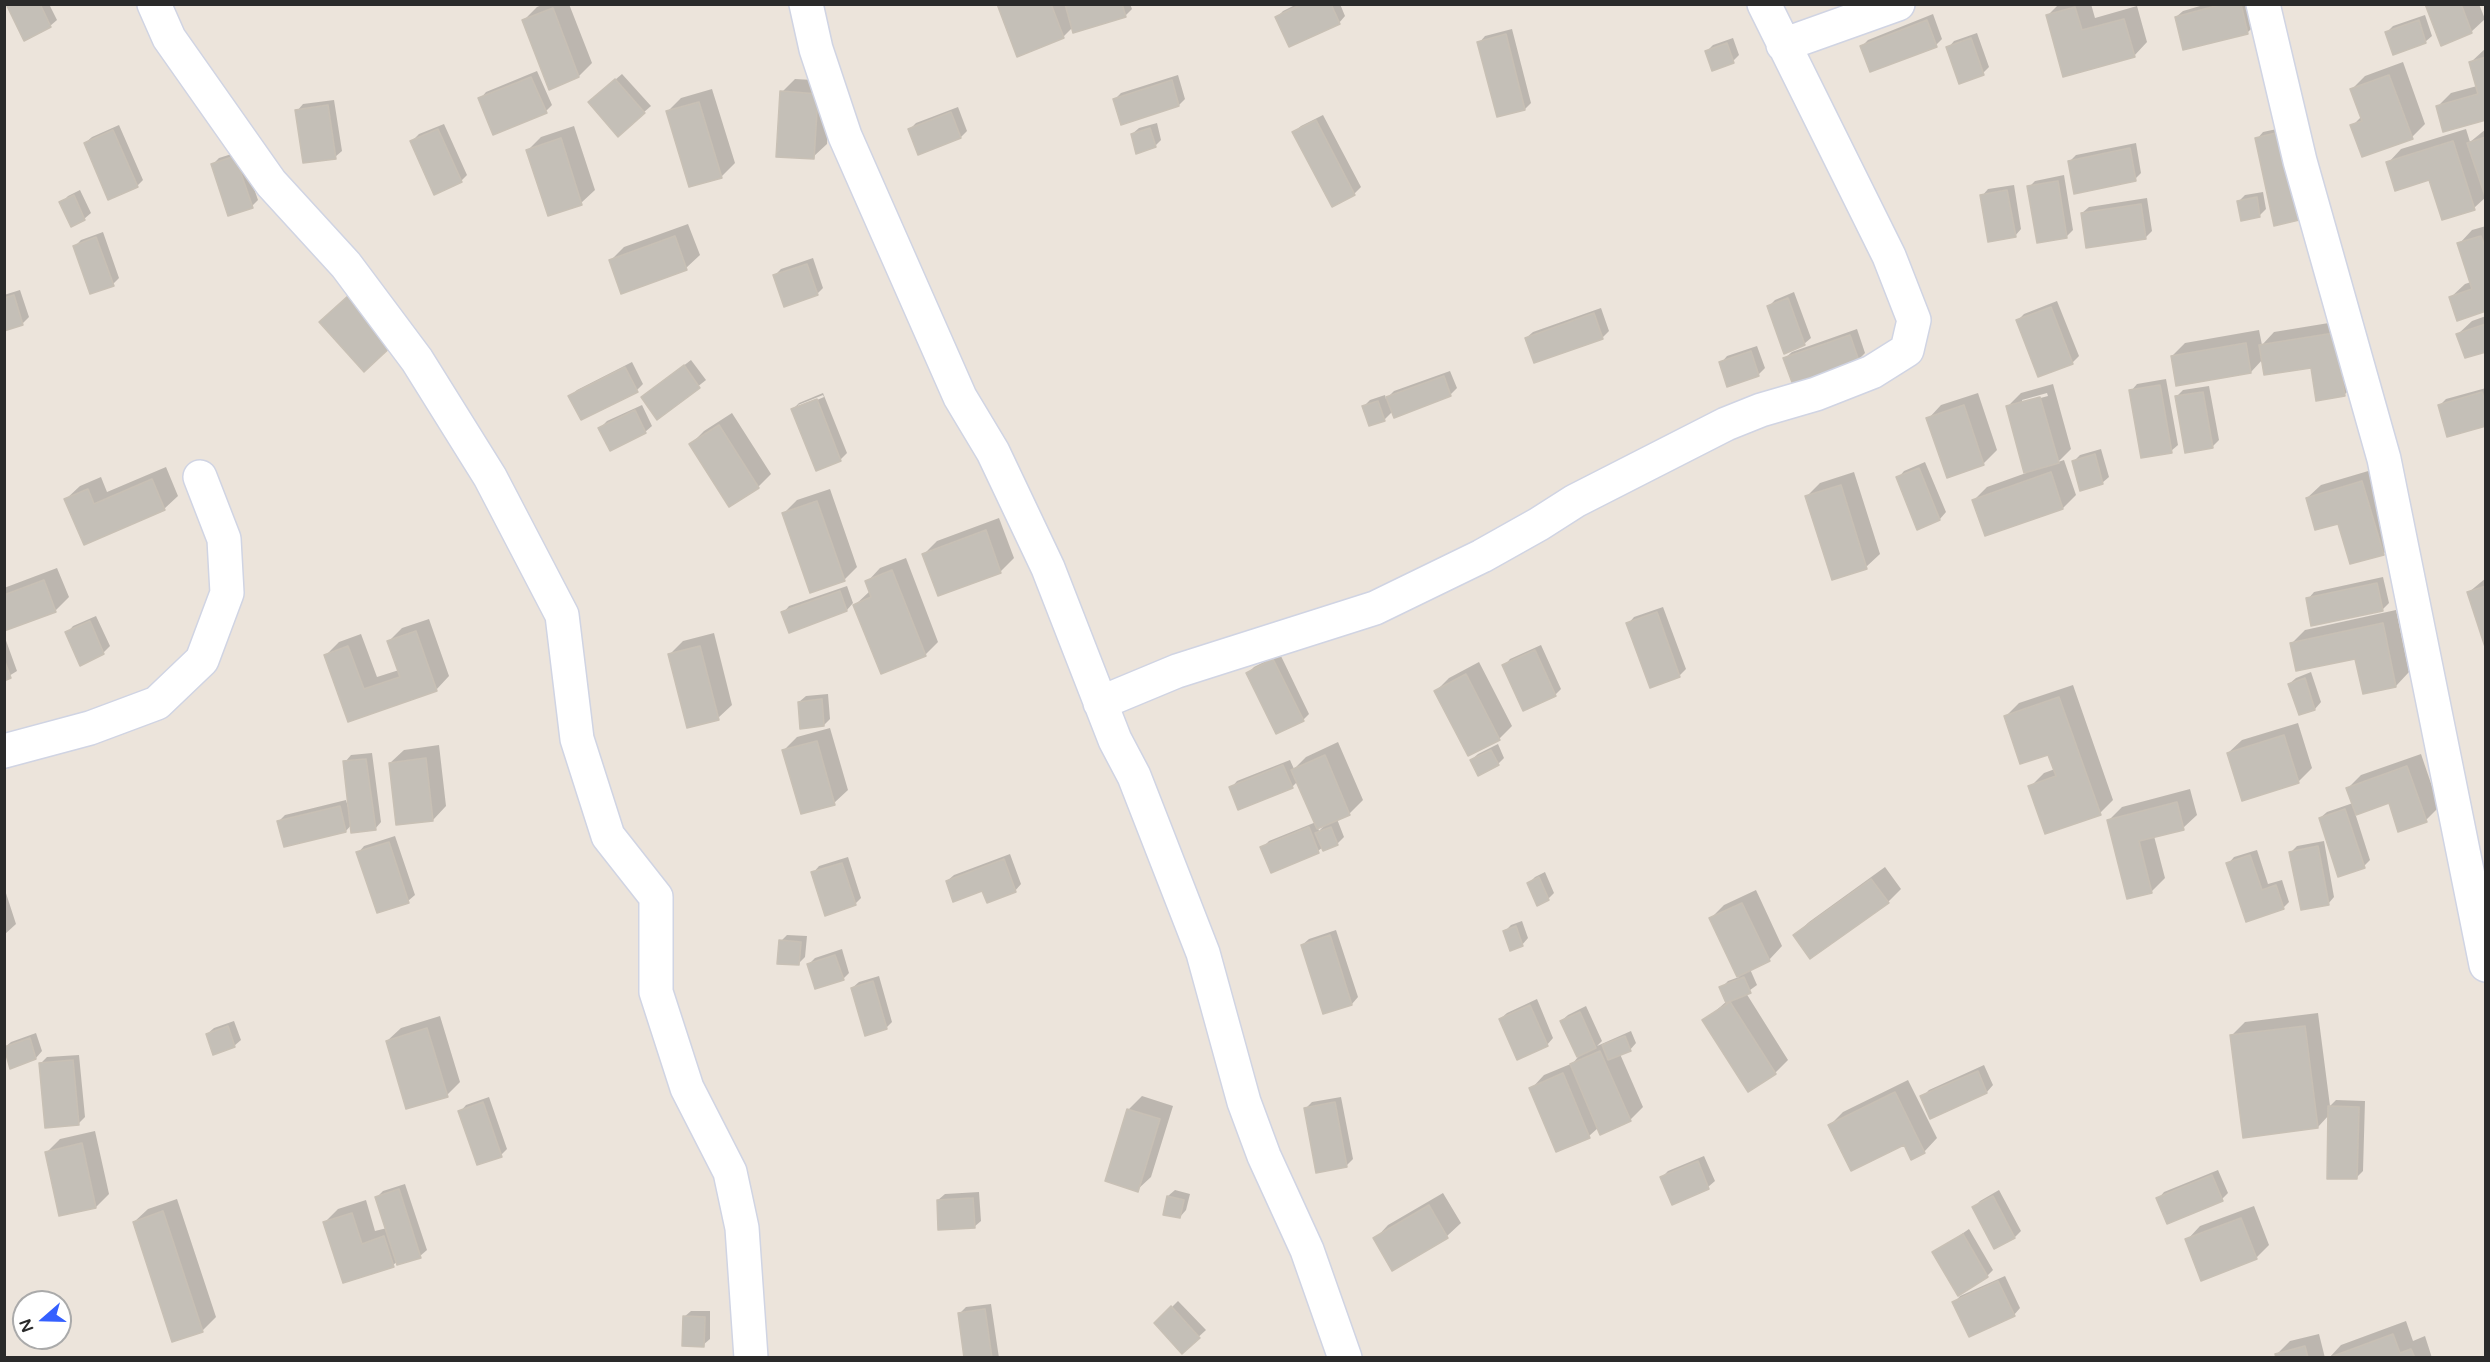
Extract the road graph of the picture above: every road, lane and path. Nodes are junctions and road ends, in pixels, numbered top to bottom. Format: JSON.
{"nodes":[{"id":1,"x":154,"y":4,"type":"edge"},
{"id":2,"x":806,"y":4,"type":"edge"},
{"id":3,"x":1764,"y":4,"type":"edge"},
{"id":4,"x":1898,"y":4,"type":"edge"},
{"id":5,"x":2263,"y":4,"type":"edge"},
{"id":6,"x":1783,"y":45,"type":"junction"},
{"id":7,"x":200,"y":477,"type":"dead end"},
{"id":8,"x":1100,"y":703,"type":"junction"},
{"id":9,"x":4,"y":751,"type":"edge"},
{"id":10,"x":2481,"y":921,"type":"edge"},
{"id":11,"x":2486,"y":965,"type":"edge"},
{"id":12,"x":751,"y":1358,"type":"edge"},
{"id":13,"x":1345,"y":1358,"type":"edge"}],
"edges":[{"from":1,"to":12,"type":"street"},
{"from":2,"to":8,"type":"street"},
{"from":3,"to":6,"type":"street"},
{"from":4,"to":6,"type":"street"},
{"from":5,"to":10,"type":"street"},
{"from":6,"to":8,"type":"street"},
{"from":7,"to":9,"type":"street"},
{"from":8,"to":13,"type":"street"},
{"from":10,"to":11,"type":"street"}]}
